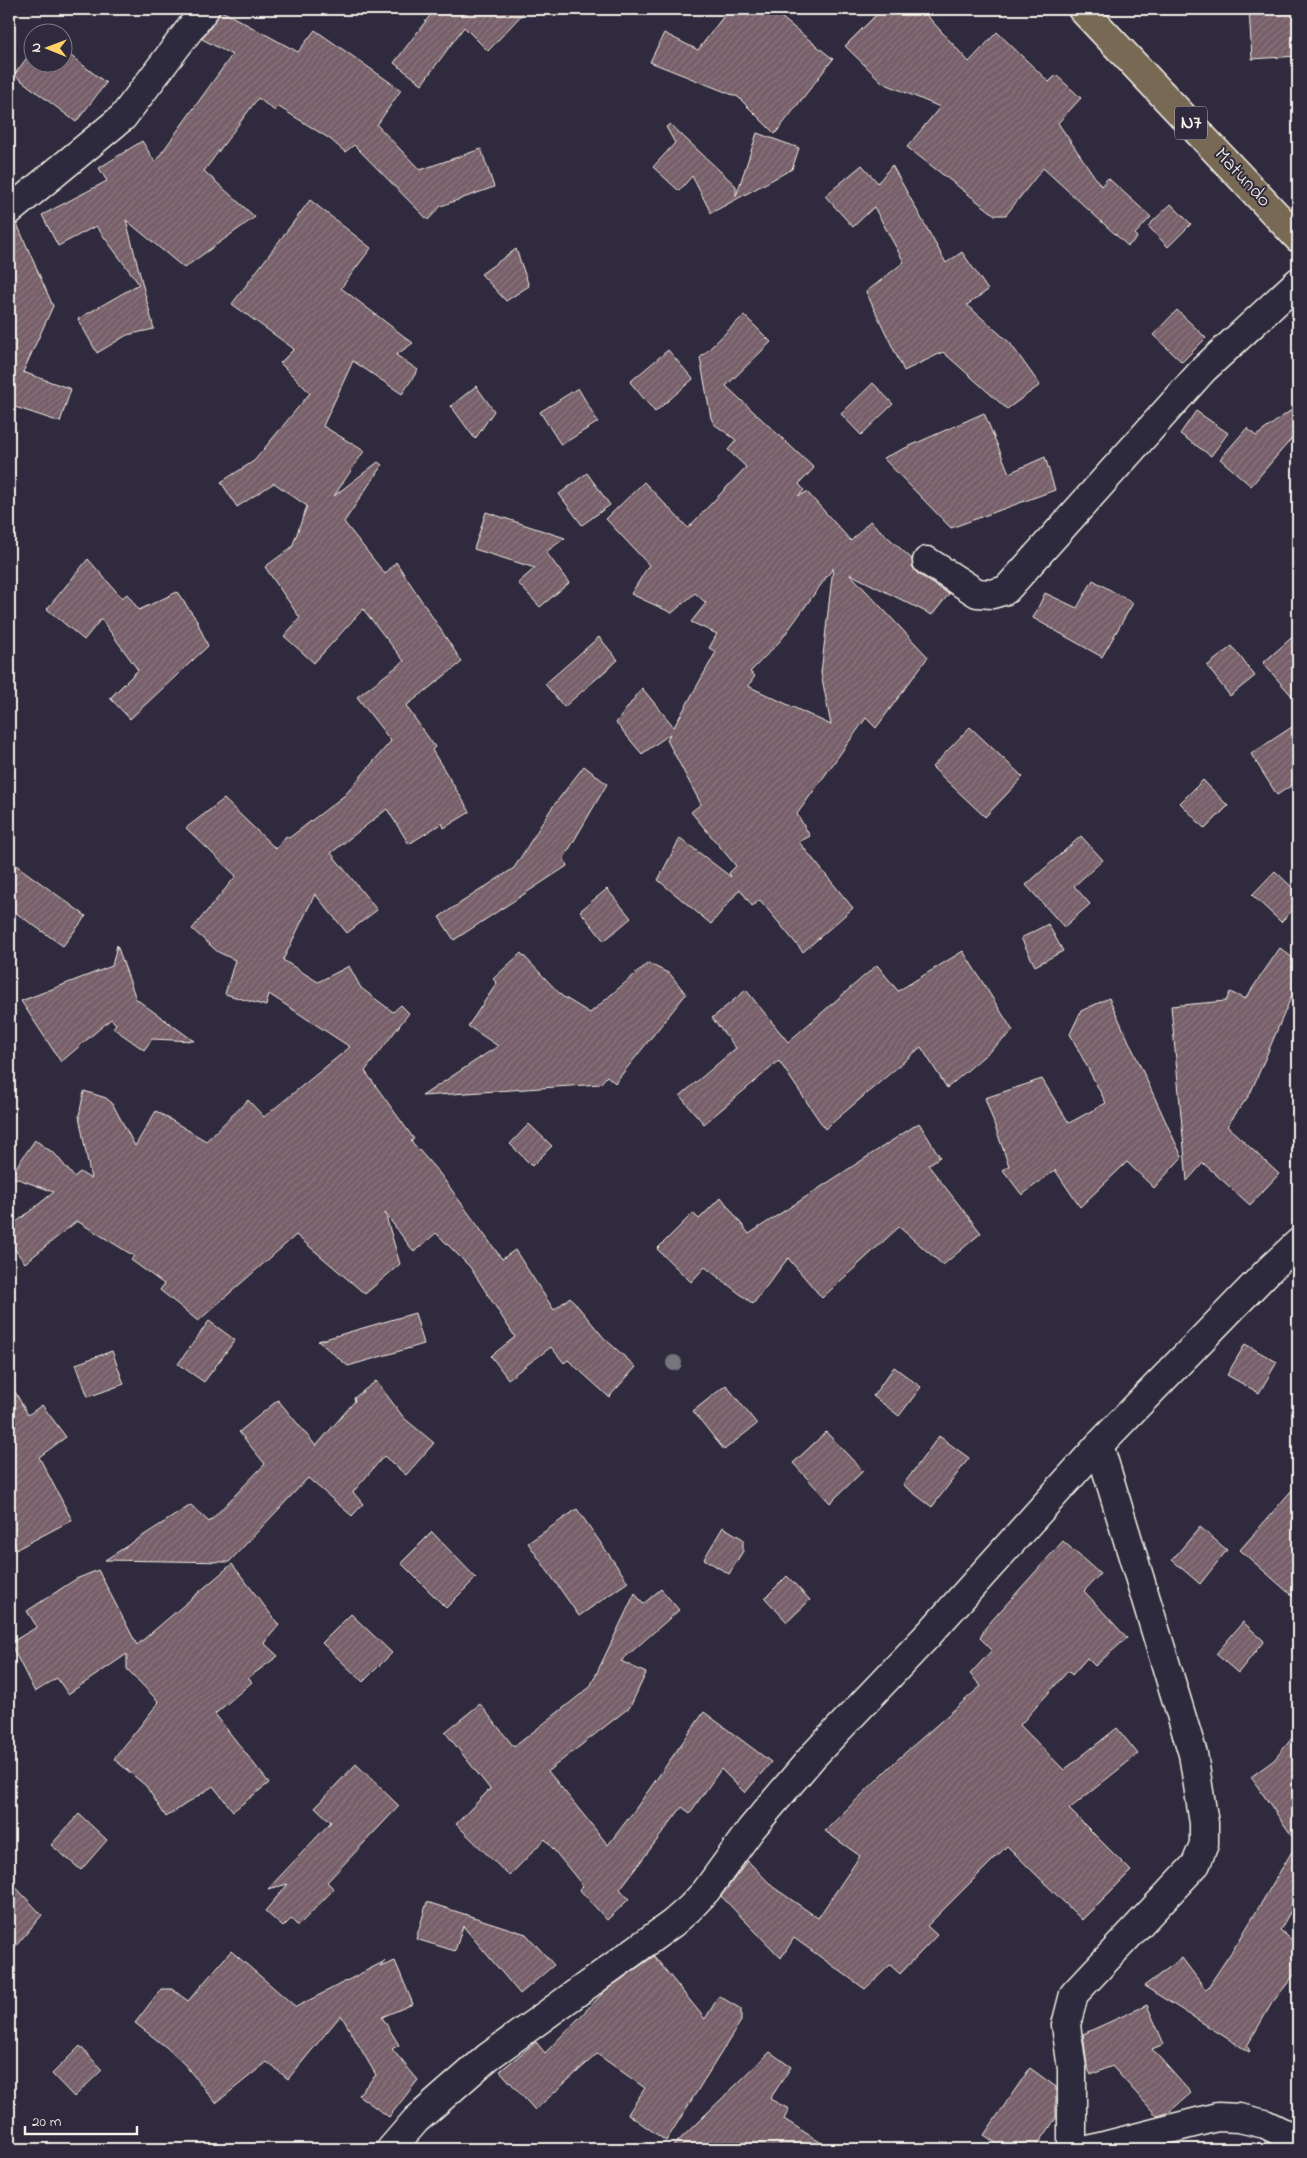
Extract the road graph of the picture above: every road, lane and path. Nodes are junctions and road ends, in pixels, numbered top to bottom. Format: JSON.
{"nodes":[{"id":1,"x":205,"y":9,"type":"edge"},
{"id":2,"x":1082,"y":9,"type":"edge"},
{"id":3,"x":9,"y":211,"type":"edge"},
{"id":4,"x":1298,"y":238,"type":"edge"},
{"id":5,"x":1298,"y":282,"type":"edge"},
{"id":6,"x":927,"y":561,"type":"dead end"},
{"id":7,"x":1298,"y":1244,"type":"edge"},
{"id":8,"x":1099,"y":1445,"type":"junction"},
{"id":9,"x":1298,"y":2140,"type":"edge"},
{"id":10,"x":391,"y":2149,"type":"edge"},
{"id":11,"x":1072,"y":2149,"type":"edge"},
{"id":12,"x":1092,"y":2149,"type":"edge"}],
"edges":[{"from":1,"to":3,"type":"street"},
{"from":2,"to":4,"type":"main road","name":"Matundo","number":"N7"},
{"from":5,"to":6,"type":"street"},
{"from":7,"to":8,"type":"street"},
{"from":8,"to":10,"type":"street"},
{"from":8,"to":11,"type":"street"},
{"from":9,"to":12,"type":"street"}]}
